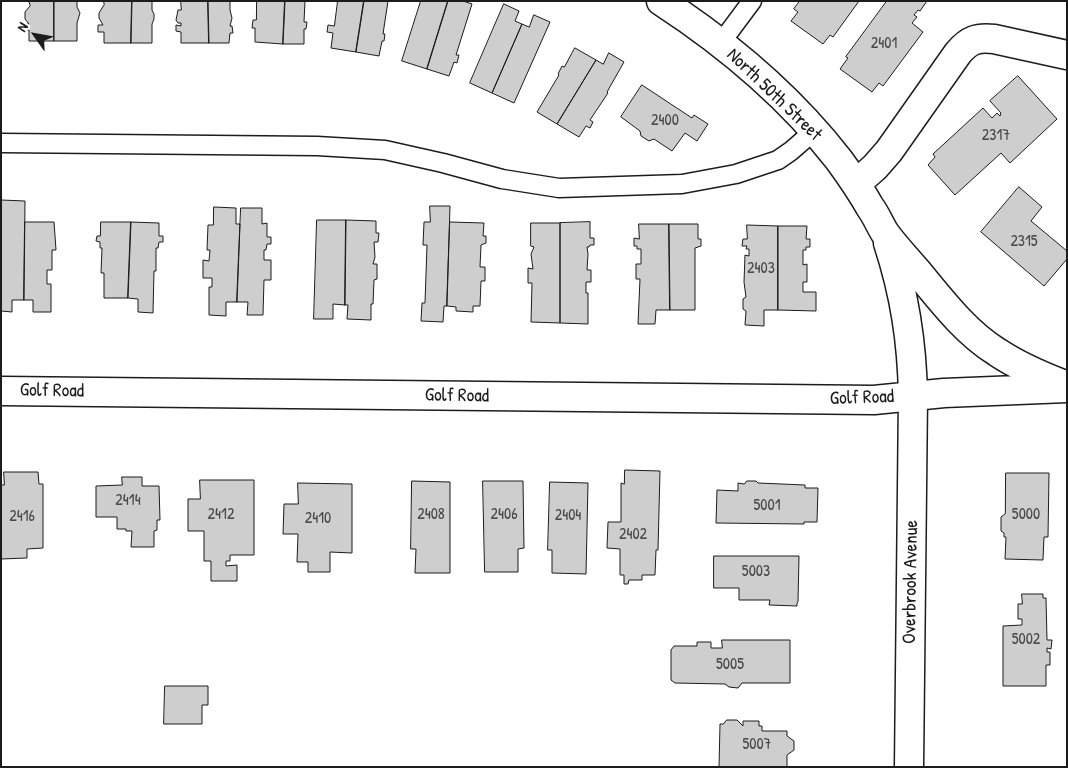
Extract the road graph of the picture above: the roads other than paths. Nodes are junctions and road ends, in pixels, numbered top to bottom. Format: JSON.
{"nodes":[{"id":1,"x":661,"y":1,"type":"edge"},
{"id":2,"x":752,"y":1,"type":"edge"},
{"id":3,"x":720,"y":44,"type":"junction"},
{"id":4,"x":1067,"y":55,"type":"edge"},
{"id":5,"x":814,"y":131,"type":"junction"},
{"id":6,"x":1,"y":143,"type":"edge"},
{"id":7,"x":856,"y":184,"type":"junction"},
{"id":8,"x":885,"y":233,"type":"junction"},
{"id":9,"x":1067,"y":387,"type":"edge"},
{"id":10,"x":1,"y":391,"type":"edge"},
{"id":11,"x":913,"y":396,"type":"junction"},
{"id":12,"x":909,"y":767,"type":"edge"}],
"edges":[{"from":1,"to":3,"type":"street","name":"North 50th Street"},
{"from":2,"to":3,"type":"lane"},
{"from":3,"to":5,"type":"street","name":"North 50th Street"},
{"from":4,"to":7,"type":"street"},
{"from":5,"to":6,"type":"lane"},
{"from":5,"to":7,"type":"street","name":"North 50th Street"},
{"from":7,"to":8,"type":"street","name":"North 50th Street"},
{"from":8,"to":9,"type":"street","name":"North 50th Street"},
{"from":8,"to":11,"type":"street","name":"North 50th Street"},
{"from":9,"to":11,"type":"street","name":"North 50th Street"},
{"from":10,"to":11,"type":"street","name":"Golf Road"},
{"from":11,"to":12,"type":"street","name":"Overbrook Avenue"}]}
